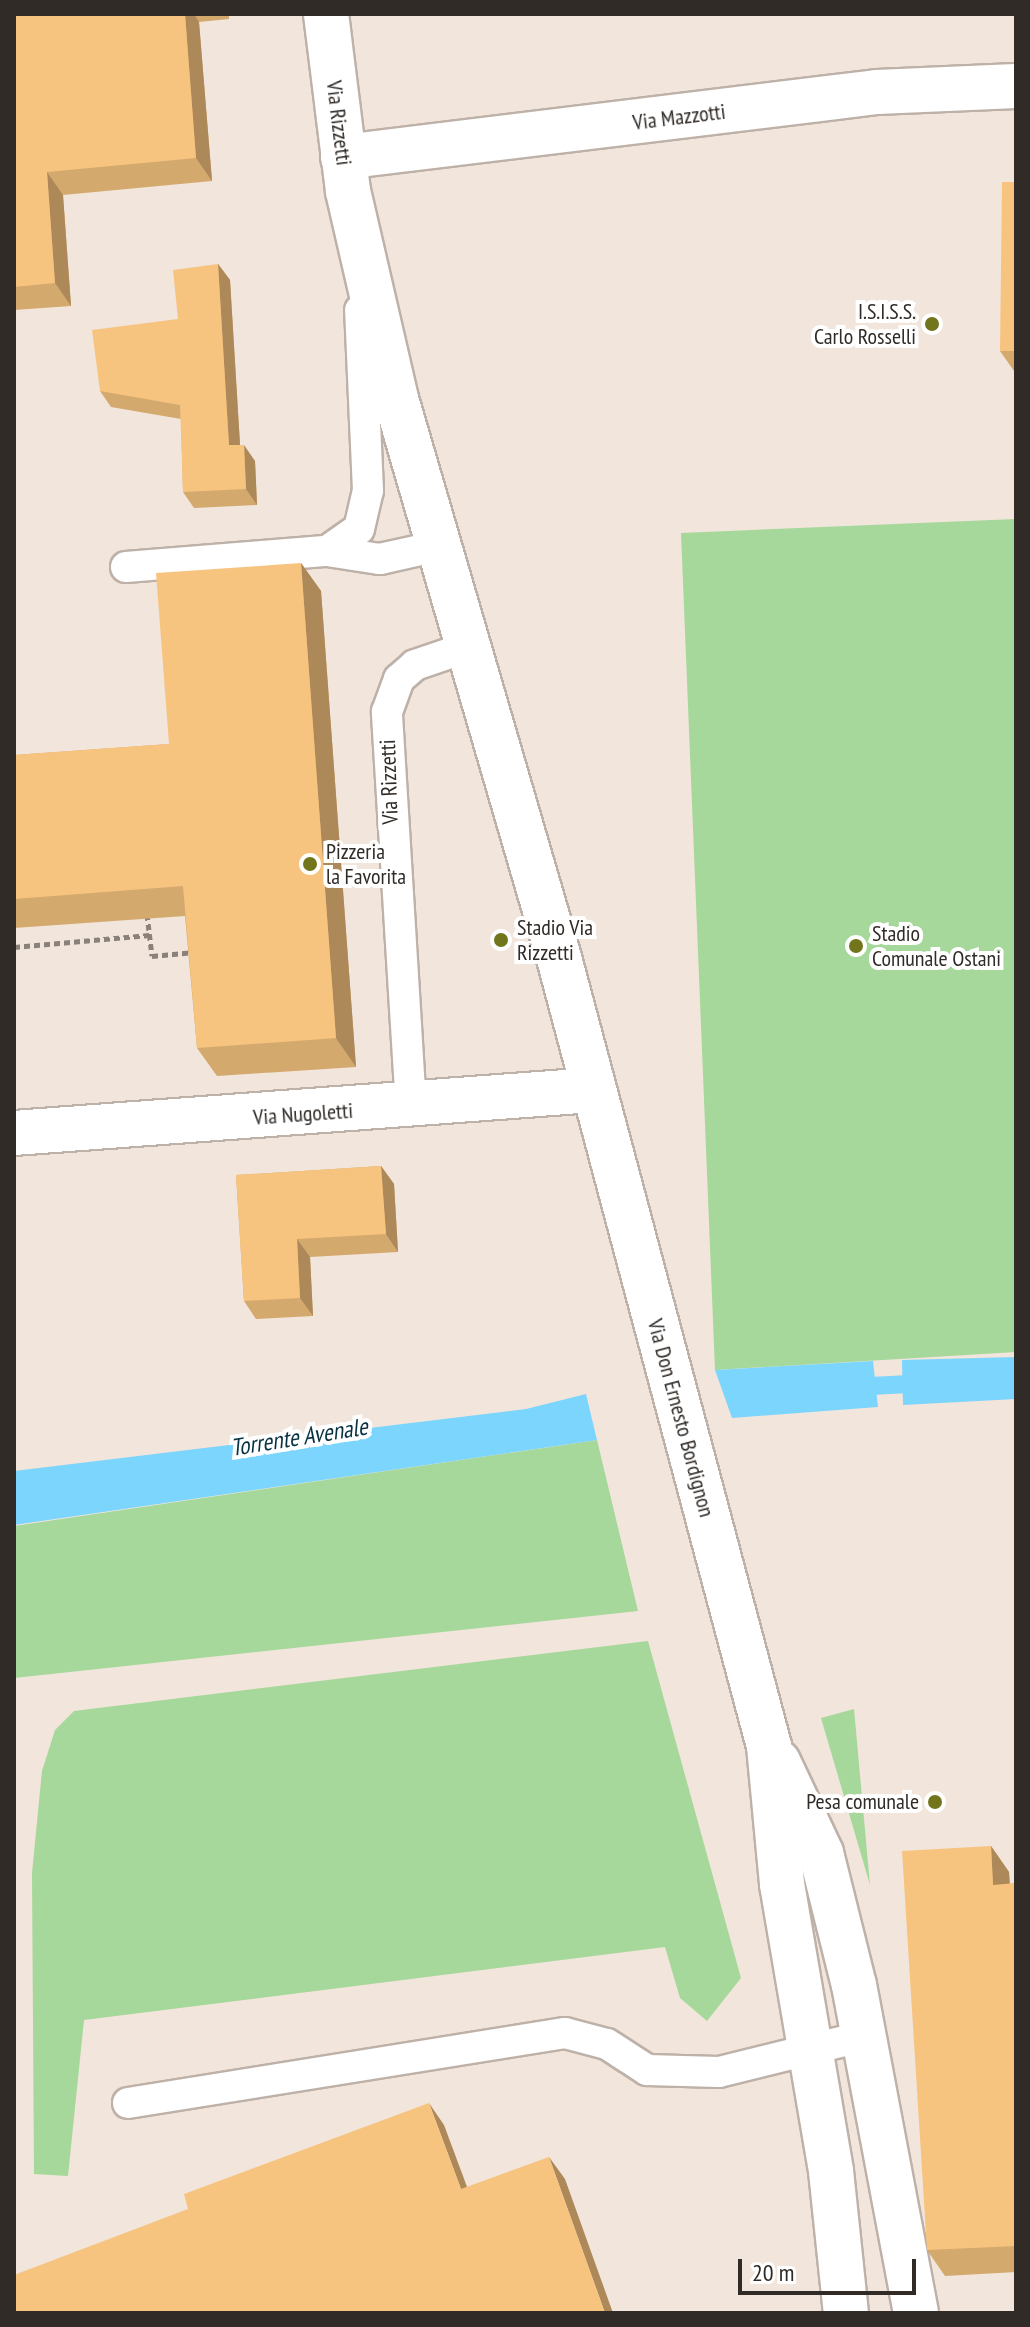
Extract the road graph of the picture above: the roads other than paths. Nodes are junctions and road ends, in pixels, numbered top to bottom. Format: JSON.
{"nodes":[{"id":1,"x":326,"y":14,"type":"edge"},
{"id":2,"x":1016,"y":86,"type":"edge"},
{"id":3,"x":343,"y":157,"type":"junction"},
{"id":4,"x":356,"y":232,"type":"junction"},
{"id":5,"x":438,"y":546,"type":"junction"},
{"id":6,"x":327,"y":551,"type":"junction"},
{"id":7,"x":126,"y":567,"type":"dead end"},
{"id":8,"x":468,"y":647,"type":"junction"},
{"id":9,"x":592,"y":1090,"type":"junction"},
{"id":10,"x":411,"y":1107,"type":"junction"},
{"id":11,"x":14,"y":1133,"type":"edge"},
{"id":12,"x":769,"y":1746,"type":"junction"},
{"id":13,"x":864,"y":2036,"type":"junction"},
{"id":14,"x":811,"y":2049,"type":"junction"},
{"id":15,"x":128,"y":2103,"type":"dead end"},
{"id":16,"x":846,"y":2313,"type":"edge"},
{"id":17,"x":916,"y":2313,"type":"edge"}],
"edges":[{"from":1,"to":3,"type":"street","name":"Via Rizzetti"},
{"from":2,"to":3,"type":"street","name":"Via Mazzotti"},
{"from":3,"to":4,"type":"street","name":"Via Rizzetti"},
{"from":4,"to":5,"type":"street","name":"Via Rizzetti"},
{"from":4,"to":6,"type":"lane","name":"Via Rizzetti"},
{"from":5,"to":6,"type":"lane"},
{"from":5,"to":8,"type":"street","name":"Via Rizzetti"},
{"from":6,"to":7,"type":"lane"},
{"from":8,"to":9,"type":"street","name":"Via Rizzetti"},
{"from":8,"to":10,"type":"lane","name":"Via Rizzetti"},
{"from":9,"to":10,"type":"street","name":"Via Nugoletti"},
{"from":9,"to":12,"type":"street","name":"Via Don Ernesto Bordignon"},
{"from":10,"to":11,"type":"street","name":"Via Nugoletti"},
{"from":12,"to":13,"type":"street"},
{"from":12,"to":14,"type":"street"},
{"from":13,"to":14,"type":"lane"},
{"from":13,"to":17,"type":"street"},
{"from":14,"to":15,"type":"lane"},
{"from":14,"to":16,"type":"street"}]}
